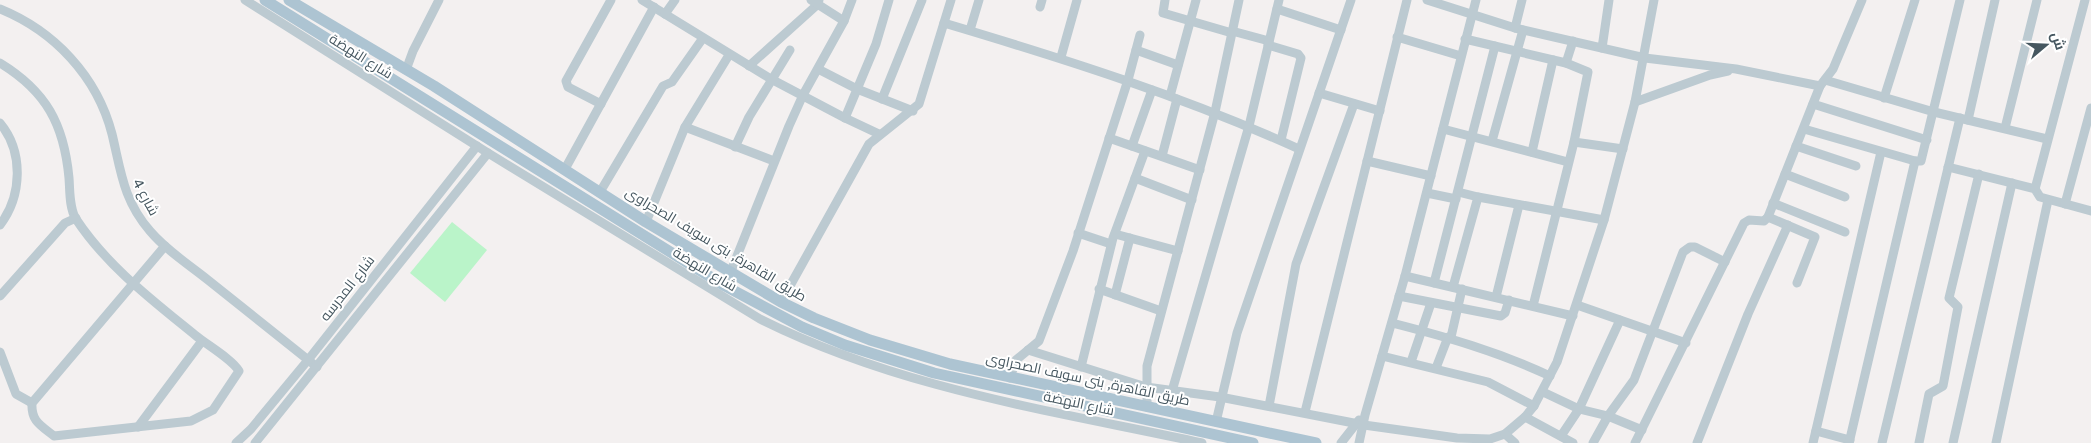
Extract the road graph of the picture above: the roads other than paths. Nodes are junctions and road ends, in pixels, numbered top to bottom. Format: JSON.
{"nodes":[{"id":1,"x":245,"y":0,"type":"edge"},
{"id":2,"x":265,"y":0,"type":"edge"},
{"id":3,"x":289,"y":0,"type":"edge"},
{"id":4,"x":439,"y":0,"type":"edge"},
{"id":5,"x":611,"y":0,"type":"edge"},
{"id":6,"x":642,"y":0,"type":"edge"},
{"id":7,"x":675,"y":0,"type":"edge"},
{"id":8,"x":852,"y":0,"type":"edge"},
{"id":9,"x":889,"y":0,"type":"edge"},
{"id":10,"x":922,"y":0,"type":"edge"},
{"id":11,"x":951,"y":0,"type":"edge"},
{"id":12,"x":979,"y":0,"type":"edge"},
{"id":13,"x":1077,"y":0,"type":"edge"},
{"id":14,"x":1165,"y":0,"type":"edge"},
{"id":15,"x":1196,"y":0,"type":"edge"},
{"id":16,"x":1239,"y":0,"type":"edge"},
{"id":17,"x":1351,"y":0,"type":"edge"},
{"id":18,"x":1407,"y":0,"type":"edge"},
{"id":19,"x":1427,"y":0,"type":"edge"},
{"id":20,"x":1476,"y":0,"type":"edge"},
{"id":21,"x":1522,"y":0,"type":"edge"},
{"id":22,"x":1609,"y":0,"type":"edge"},
{"id":23,"x":1654,"y":0,"type":"edge"},
{"id":24,"x":1862,"y":0,"type":"edge"},
{"id":25,"x":1915,"y":0,"type":"edge"},
{"id":26,"x":1960,"y":0,"type":"edge"},
{"id":27,"x":1995,"y":0,"type":"edge"},
{"id":28,"x":2037,"y":0,"type":"edge"},
{"id":29,"x":2085,"y":0,"type":"edge"},
{"id":30,"x":816,"y":2,"type":"edge"},
{"id":31,"x":1278,"y":4,"type":"edge"},
{"id":32,"x":654,"y":6,"type":"junction"},
{"id":33,"x":0,"y":9,"type":"edge"},
{"id":34,"x":665,"y":14,"type":"junction"},
{"id":35,"x":1472,"y":15,"type":"junction"},
{"id":36,"x":844,"y":21,"type":"junction"},
{"id":37,"x":1190,"y":22,"type":"junction"},
{"id":38,"x":944,"y":23,"type":"junction"},
{"id":39,"x":1519,"y":29,"type":"junction"},
{"id":40,"x":970,"y":30,"type":"junction"},
{"id":41,"x":1341,"y":30,"type":"junction"},
{"id":42,"x":1232,"y":32,"type":"junction"},
{"id":43,"x":1140,"y":35,"type":"dead end"},
{"id":44,"x":1397,"y":37,"type":"junction"},
{"id":45,"x":703,"y":38,"type":"junction"},
{"id":46,"x":1465,"y":39,"type":"junction"},
{"id":47,"x":1573,"y":41,"type":"junction"},
{"id":48,"x":1269,"y":43,"type":"junction"},
{"id":49,"x":1495,"y":46,"type":"junction"},
{"id":50,"x":1602,"y":48,"type":"junction"},
{"id":51,"x":790,"y":50,"type":"dead end"},
{"id":52,"x":1136,"y":50,"type":"junction"},
{"id":53,"x":1517,"y":51,"type":"junction"},
{"id":54,"x":729,"y":55,"type":"junction"},
{"id":55,"x":1461,"y":56,"type":"junction"},
{"id":56,"x":1061,"y":57,"type":"junction"},
{"id":57,"x":1645,"y":58,"type":"junction"},
{"id":58,"x":1553,"y":60,"type":"junction"},
{"id":59,"x":0,"y":63,"type":"edge"},
{"id":60,"x":1566,"y":63,"type":"junction"},
{"id":61,"x":1178,"y":65,"type":"junction"},
{"id":62,"x":749,"y":66,"type":"junction"},
{"id":63,"x":818,"y":69,"type":"junction"},
{"id":64,"x":1736,"y":69,"type":"junction"},
{"id":65,"x":406,"y":70,"type":"junction"},
{"id":66,"x":771,"y":79,"type":"junction"},
{"id":67,"x":1128,"y":80,"type":"junction"},
{"id":68,"x":1822,"y":84,"type":"junction"},
{"id":69,"x":434,"y":86,"type":"junction"},
{"id":70,"x":857,"y":89,"type":"junction"},
{"id":71,"x":1152,"y":90,"type":"junction"},
{"id":72,"x":1319,"y":93,"type":"junction"},
{"id":73,"x":803,"y":95,"type":"junction"},
{"id":74,"x":1173,"y":98,"type":"junction"},
{"id":75,"x":1884,"y":98,"type":"junction"},
{"id":76,"x":882,"y":99,"type":"junction"},
{"id":77,"x":1636,"y":102,"type":"junction"},
{"id":78,"x":422,"y":104,"type":"junction"},
{"id":79,"x":601,"y":104,"type":"junction"},
{"id":80,"x":1354,"y":104,"type":"junction"},
{"id":81,"x":1813,"y":104,"type":"junction"},
{"id":82,"x":2091,"y":108,"type":"edge"},
{"id":83,"x":913,"y":111,"type":"junction"},
{"id":84,"x":1380,"y":111,"type":"junction"},
{"id":85,"x":1215,"y":112,"type":"junction"},
{"id":86,"x":1934,"y":112,"type":"junction"},
{"id":87,"x":845,"y":118,"type":"junction"},
{"id":88,"x":1964,"y":119,"type":"junction"},
{"id":89,"x":0,"y":123,"type":"edge"},
{"id":90,"x":685,"y":126,"type":"junction"},
{"id":91,"x":1249,"y":126,"type":"junction"},
{"id":92,"x":2005,"y":128,"type":"junction"},
{"id":93,"x":1443,"y":129,"type":"junction"},
{"id":94,"x":1804,"y":129,"type":"junction"},
{"id":95,"x":879,"y":134,"type":"junction"},
{"id":96,"x":1472,"y":136,"type":"junction"},
{"id":97,"x":1109,"y":138,"type":"junction"},
{"id":98,"x":2047,"y":139,"type":"junction"},
{"id":99,"x":1280,"y":140,"type":"junction"},
{"id":100,"x":1927,"y":140,"type":"junction"},
{"id":101,"x":1492,"y":141,"type":"junction"},
{"id":102,"x":1574,"y":142,"type":"junction"},
{"id":103,"x":477,"y":146,"type":"junction"},
{"id":104,"x":735,"y":146,"type":"junction"},
{"id":105,"x":1132,"y":146,"type":"junction"},
{"id":106,"x":1796,"y":146,"type":"junction"},
{"id":107,"x":1623,"y":148,"type":"junction"},
{"id":108,"x":1299,"y":149,"type":"junction"},
{"id":109,"x":1145,"y":150,"type":"junction"},
{"id":110,"x":1532,"y":152,"type":"junction"},
{"id":111,"x":1881,"y":152,"type":"junction"},
{"id":112,"x":488,"y":153,"type":"junction"},
{"id":113,"x":1162,"y":156,"type":"junction"},
{"id":114,"x":774,"y":161,"type":"junction"},
{"id":115,"x":1367,"y":161,"type":"junction"},
{"id":116,"x":1915,"y":161,"type":"junction"},
{"id":117,"x":1568,"y":162,"type":"junction"},
{"id":118,"x":1856,"y":166,"type":"dead end"},
{"id":119,"x":1948,"y":167,"type":"junction"},
{"id":120,"x":565,"y":169,"type":"junction"},
{"id":121,"x":1200,"y":170,"type":"junction"},
{"id":122,"x":1785,"y":174,"type":"junction"},
{"id":123,"x":1978,"y":174,"type":"junction"},
{"id":124,"x":1431,"y":176,"type":"junction"},
{"id":125,"x":1135,"y":178,"type":"junction"},
{"id":126,"x":2012,"y":183,"type":"junction"},
{"id":127,"x":2035,"y":189,"type":"junction"},
{"id":128,"x":600,"y":192,"type":"junction"},
{"id":129,"x":1427,"y":193,"type":"junction"},
{"id":130,"x":1457,"y":196,"type":"junction"},
{"id":131,"x":1478,"y":197,"type":"junction"},
{"id":132,"x":1845,"y":197,"type":"dead end"},
{"id":133,"x":1192,"y":200,"type":"junction"},
{"id":134,"x":2048,"y":200,"type":"junction"},
{"id":135,"x":1773,"y":203,"type":"junction"},
{"id":136,"x":2066,"y":204,"type":"junction"},
{"id":137,"x":1519,"y":205,"type":"junction"},
{"id":138,"x":1557,"y":210,"type":"junction"},
{"id":139,"x":2091,"y":211,"type":"edge"},
{"id":140,"x":1768,"y":217,"type":"junction"},
{"id":141,"x":76,"y":218,"type":"junction"},
{"id":142,"x":1604,"y":220,"type":"junction"},
{"id":143,"x":646,"y":222,"type":"junction"},
{"id":144,"x":627,"y":223,"type":"junction"},
{"id":145,"x":0,"y":225,"type":"edge"},
{"id":146,"x":1788,"y":226,"type":"junction"},
{"id":147,"x":1845,"y":232,"type":"dead end"},
{"id":148,"x":1078,"y":233,"type":"junction"},
{"id":149,"x":620,"y":234,"type":"junction"},
{"id":150,"x":1114,"y":234,"type":"junction"},
{"id":151,"x":1130,"y":238,"type":"junction"},
{"id":152,"x":1111,"y":244,"type":"junction"},
{"id":153,"x":165,"y":246,"type":"junction"},
{"id":154,"x":1178,"y":251,"type":"junction"},
{"id":155,"x":1725,"y":262,"type":"junction"},
{"id":156,"x":731,"y":273,"type":"junction"},
{"id":157,"x":1405,"y":276,"type":"junction"},
{"id":158,"x":1798,"y":282,"type":"dead end"},
{"id":159,"x":1434,"y":283,"type":"junction"},
{"id":160,"x":132,"y":284,"type":"junction"},
{"id":161,"x":1458,"y":288,"type":"junction"},
{"id":162,"x":1099,"y":289,"type":"junction"},
{"id":163,"x":722,"y":290,"type":"junction"},
{"id":164,"x":1115,"y":295,"type":"junction"},
{"id":165,"x":0,"y":296,"type":"edge"},
{"id":166,"x":1400,"y":296,"type":"junction"},
{"id":167,"x":1496,"y":297,"type":"junction"},
{"id":168,"x":738,"y":299,"type":"junction"},
{"id":169,"x":1509,"y":300,"type":"junction"},
{"id":170,"x":781,"y":302,"type":"junction"},
{"id":171,"x":1431,"y":303,"type":"junction"},
{"id":172,"x":1577,"y":305,"type":"junction"},
{"id":173,"x":1533,"y":306,"type":"junction"},
{"id":174,"x":1458,"y":308,"type":"junction"},
{"id":175,"x":1161,"y":312,"type":"junction"},
{"id":176,"x":1573,"y":316,"type":"junction"},
{"id":177,"x":1620,"y":320,"type":"junction"},
{"id":178,"x":1392,"y":323,"type":"junction"},
{"id":179,"x":1423,"y":331,"type":"junction"},
{"id":180,"x":1653,"y":332,"type":"junction"},
{"id":181,"x":1450,"y":337,"type":"junction"},
{"id":182,"x":202,"y":341,"type":"junction"},
{"id":183,"x":1686,"y":343,"type":"junction"},
{"id":184,"x":1028,"y":350,"type":"junction"},
{"id":185,"x":0,"y":352,"type":"edge"},
{"id":186,"x":1382,"y":356,"type":"junction"},
{"id":187,"x":308,"y":360,"type":"junction"},
{"id":188,"x":1411,"y":362,"type":"junction"},
{"id":189,"x":317,"y":367,"type":"junction"},
{"id":190,"x":1081,"y":367,"type":"junction"},
{"id":191,"x":1436,"y":368,"type":"junction"},
{"id":192,"x":1550,"y":376,"type":"junction"},
{"id":193,"x":1010,"y":378,"type":"junction"},
{"id":194,"x":1146,"y":387,"type":"junction"},
{"id":195,"x":1172,"y":391,"type":"junction"},
{"id":196,"x":1543,"y":392,"type":"junction"},
{"id":197,"x":1220,"y":397,"type":"junction"},
{"id":198,"x":32,"y":403,"type":"junction"},
{"id":199,"x":1269,"y":406,"type":"junction"},
{"id":200,"x":1534,"y":406,"type":"junction"},
{"id":201,"x":1147,"y":407,"type":"junction"},
{"id":202,"x":1579,"y":409,"type":"junction"},
{"id":203,"x":1305,"y":412,"type":"junction"},
{"id":204,"x":1608,"y":416,"type":"junction"},
{"id":205,"x":1525,"y":417,"type":"junction"},
{"id":206,"x":1216,"y":422,"type":"junction"},
{"id":207,"x":1360,"y":424,"type":"junction"},
{"id":208,"x":138,"y":427,"type":"junction"},
{"id":209,"x":1642,"y":430,"type":"junction"},
{"id":210,"x":1816,"y":431,"type":"junction"},
{"id":211,"x":1505,"y":434,"type":"junction"},
{"id":212,"x":1561,"y":436,"type":"junction"},
{"id":213,"x":1850,"y":442,"type":"edge"},
{"id":214,"x":236,"y":443,"type":"edge"},
{"id":215,"x":256,"y":443,"type":"edge"},
{"id":216,"x":1202,"y":443,"type":"edge"},
{"id":217,"x":1253,"y":443,"type":"edge"},
{"id":218,"x":1316,"y":443,"type":"edge"},
{"id":219,"x":1341,"y":443,"type":"edge"},
{"id":220,"x":1359,"y":443,"type":"edge"},
{"id":221,"x":1515,"y":443,"type":"edge"},
{"id":222,"x":1573,"y":443,"type":"edge"},
{"id":223,"x":1593,"y":443,"type":"edge"},
{"id":224,"x":1635,"y":443,"type":"edge"},
{"id":225,"x":1697,"y":443,"type":"edge"},
{"id":226,"x":1813,"y":443,"type":"edge"},
{"id":227,"x":1882,"y":443,"type":"edge"},
{"id":228,"x":1918,"y":443,"type":"edge"},
{"id":229,"x":1953,"y":443,"type":"edge"},
{"id":230,"x":1996,"y":443,"type":"edge"}],
"edges":[{"from":1,"to":78,"type":"street","name":"شارع النهضة"},
{"from":2,"to":78,"type":"main road","name":"طريق القاهرة, بنى سويف الصحراوى"},
{"from":3,"to":65,"type":"main road","name":"طريق القاهرة, بنى سويف الصحراوى"},
{"from":4,"to":65,"type":"street"},
{"from":5,"to":79,"type":"street"},
{"from":6,"to":32,"type":"street"},
{"from":7,"to":34,"type":"street"},
{"from":8,"to":36,"type":"street"},
{"from":9,"to":70,"type":"street"},
{"from":10,"to":76,"type":"street"},
{"from":11,"to":38,"type":"street"},
{"from":12,"to":40,"type":"street"},
{"from":13,"to":56,"type":"street"},
{"from":14,"to":37,"type":"street"},
{"from":15,"to":37,"type":"street"},
{"from":16,"to":42,"type":"street"},
{"from":17,"to":41,"type":"street"},
{"from":18,"to":44,"type":"street"},
{"from":19,"to":35,"type":"street"},
{"from":20,"to":35,"type":"street"},
{"from":21,"to":39,"type":"street"},
{"from":22,"to":50,"type":"street"},
{"from":23,"to":57,"type":"street"},
{"from":24,"to":68,"type":"street"},
{"from":25,"to":75,"type":"street"},
{"from":26,"to":86,"type":"street"},
{"from":27,"to":88,"type":"street"},
{"from":28,"to":92,"type":"street"},
{"from":29,"to":98,"type":"street"},
{"from":30,"to":36,"type":"street"},
{"from":30,"to":62,"type":"street"},
{"from":31,"to":41,"type":"street"},
{"from":31,"to":48,"type":"street"},
{"from":32,"to":34,"type":"street"},
{"from":32,"to":79,"type":"street"},
{"from":33,"to":153,"type":"street","name":"شارع 4"},
{"from":34,"to":45,"type":"street"},
{"from":35,"to":39,"type":"street"},
{"from":35,"to":46,"type":"street"},
{"from":36,"to":63,"type":"street"},
{"from":37,"to":42,"type":"street"},
{"from":37,"to":61,"type":"street"},
{"from":38,"to":40,"type":"street"},
{"from":38,"to":83,"type":"street"},
{"from":39,"to":47,"type":"street"},
{"from":39,"to":53,"type":"street"},
{"from":40,"to":56,"type":"street"},
{"from":41,"to":72,"type":"street"},
{"from":42,"to":48,"type":"street"},
{"from":42,"to":85,"type":"street"},
{"from":43,"to":52,"type":"street"},
{"from":44,"to":55,"type":"street"},
{"from":44,"to":84,"type":"street"},
{"from":45,"to":54,"type":"street"},
{"from":45,"to":128,"type":"street"},
{"from":46,"to":49,"type":"street"},
{"from":46,"to":55,"type":"street"},
{"from":47,"to":50,"type":"street"},
{"from":47,"to":60,"type":"street"},
{"from":48,"to":91,"type":"street"},
{"from":48,"to":99,"type":"street"},
{"from":49,"to":53,"type":"street"},
{"from":49,"to":96,"type":"street"},
{"from":50,"to":57,"type":"street"},
{"from":51,"to":66,"type":"street"},
{"from":52,"to":61,"type":"street"},
{"from":52,"to":67,"type":"street"},
{"from":53,"to":58,"type":"street"},
{"from":53,"to":101,"type":"street"},
{"from":54,"to":62,"type":"street"},
{"from":54,"to":90,"type":"street"},
{"from":55,"to":93,"type":"street"},
{"from":56,"to":67,"type":"street"},
{"from":57,"to":64,"type":"street"},
{"from":57,"to":77,"type":"street"},
{"from":58,"to":60,"type":"street"},
{"from":58,"to":110,"type":"street"},
{"from":59,"to":141,"type":"street"},
{"from":60,"to":102,"type":"street"},
{"from":61,"to":74,"type":"street"},
{"from":62,"to":66,"type":"street"},
{"from":63,"to":70,"type":"street"},
{"from":63,"to":73,"type":"street"},
{"from":64,"to":68,"type":"street"},
{"from":64,"to":77,"type":"street"},
{"from":65,"to":69,"type":"main road","name":"طريق القاهرة, بنى سويف الصحراوى"},
{"from":66,"to":73,"type":"street"},
{"from":66,"to":104,"type":"street"},
{"from":67,"to":71,"type":"street"},
{"from":67,"to":97,"type":"street"},
{"from":68,"to":75,"type":"street"},
{"from":68,"to":81,"type":"street"},
{"from":69,"to":78,"type":"main road"},
{"from":69,"to":120,"type":"main road","name":"طريق القاهرة, بنى سويف الصحراوى"},
{"from":70,"to":76,"type":"street"},
{"from":70,"to":87,"type":"street"},
{"from":71,"to":74,"type":"street"},
{"from":71,"to":105,"type":"street"},
{"from":72,"to":80,"type":"street"},
{"from":72,"to":108,"type":"street"},
{"from":73,"to":87,"type":"street"},
{"from":73,"to":114,"type":"street"},
{"from":74,"to":85,"type":"street"},
{"from":74,"to":113,"type":"street"},
{"from":75,"to":86,"type":"street"},
{"from":76,"to":83,"type":"street"},
{"from":77,"to":107,"type":"street"},
{"from":78,"to":103,"type":"street","name":"شارع النهضة"},
{"from":78,"to":144,"type":"main road","name":"طريق القاهرة, بنى سويف الصحراوى"},
{"from":79,"to":120,"type":"street"},
{"from":80,"to":84,"type":"street"},
{"from":80,"to":199,"type":"street"},
{"from":81,"to":94,"type":"street"},
{"from":81,"to":100,"type":"street"},
{"from":82,"to":136,"type":"street"},
{"from":83,"to":95,"type":"street"},
{"from":84,"to":115,"type":"street"},
{"from":85,"to":91,"type":"street"},
{"from":85,"to":121,"type":"street"},
{"from":86,"to":88,"type":"street"},
{"from":86,"to":100,"type":"street"},
{"from":87,"to":95,"type":"street"},
{"from":88,"to":92,"type":"street"},
{"from":88,"to":119,"type":"street"},
{"from":89,"to":145,"type":"street"},
{"from":90,"to":104,"type":"street"},
{"from":90,"to":143,"type":"street"},
{"from":91,"to":99,"type":"street"},
{"from":91,"to":195,"type":"street"},
{"from":92,"to":98,"type":"street"},
{"from":93,"to":96,"type":"street"},
{"from":93,"to":124,"type":"street"},
{"from":94,"to":106,"type":"street"},
{"from":94,"to":111,"type":"street"},
{"from":95,"to":170,"type":"street"},
{"from":96,"to":101,"type":"street"},
{"from":96,"to":130,"type":"street"},
{"from":97,"to":105,"type":"street"},
{"from":97,"to":148,"type":"street"},
{"from":98,"to":127,"type":"street"},
{"from":99,"to":108,"type":"street"},
{"from":100,"to":116,"type":"street"},
{"from":101,"to":110,"type":"street"},
{"from":102,"to":107,"type":"street"},
{"from":102,"to":117,"type":"street"},
{"from":103,"to":112,"type":"street","name":"شارع النهضة"},
{"from":103,"to":187,"type":"street","name":"شارع المدرسه"},
{"from":104,"to":114,"type":"street"},
{"from":105,"to":109,"type":"street"},
{"from":106,"to":118,"type":"street"},
{"from":106,"to":122,"type":"street"},
{"from":107,"to":142,"type":"street"},
{"from":108,"to":197,"type":"street"},
{"from":109,"to":113,"type":"street"},
{"from":109,"to":125,"type":"street"},
{"from":110,"to":117,"type":"street"},
{"from":111,"to":116,"type":"street"},
{"from":111,"to":210,"type":"street"},
{"from":112,"to":149,"type":"street","name":"شارع النهضة"},
{"from":112,"to":189,"type":"street","name":"شارع المدرسه"},
{"from":113,"to":121,"type":"street"},
{"from":114,"to":156,"type":"street"},
{"from":115,"to":124,"type":"street"},
{"from":115,"to":203,"type":"street"},
{"from":116,"to":213,"type":"street"},
{"from":117,"to":138,"type":"street"},
{"from":119,"to":123,"type":"street"},
{"from":119,"to":227,"type":"street"},
{"from":120,"to":128,"type":"main road","name":"طريق القاهرة, بنى سويف الصحراوى"},
{"from":121,"to":133,"type":"street"},
{"from":122,"to":132,"type":"street"},
{"from":122,"to":135,"type":"street"},
{"from":123,"to":126,"type":"street"},
{"from":123,"to":228,"type":"street"},
{"from":124,"to":129,"type":"street"},
{"from":125,"to":133,"type":"street"},
{"from":125,"to":150,"type":"street"},
{"from":126,"to":127,"type":"street"},
{"from":126,"to":229,"type":"street"},
{"from":127,"to":134,"type":"street"},
{"from":128,"to":143,"type":"main road","name":"طريق القاهرة, بنى سويف الصحراوى"},
{"from":129,"to":130,"type":"street"},
{"from":129,"to":157,"type":"street"},
{"from":130,"to":131,"type":"street"},
{"from":130,"to":159,"type":"street"},
{"from":131,"to":137,"type":"street"},
{"from":131,"to":161,"type":"street"},
{"from":133,"to":154,"type":"street"},
{"from":134,"to":136,"type":"street"},
{"from":134,"to":230,"type":"street"},
{"from":135,"to":140,"type":"street"},
{"from":135,"to":147,"type":"street"},
{"from":136,"to":139,"type":"street"},
{"from":137,"to":138,"type":"street"},
{"from":137,"to":167,"type":"street"},
{"from":138,"to":142,"type":"street"},
{"from":138,"to":173,"type":"street"},
{"from":140,"to":146,"type":"street"},
{"from":140,"to":155,"type":"street"},
{"from":141,"to":160,"type":"street"},
{"from":141,"to":165,"type":"street"},
{"from":142,"to":172,"type":"street"},
{"from":143,"to":156,"type":"main road","name":"طريق القاهرة, بنى سويف الصحراوى"},
{"from":144,"to":149,"type":"main road"},
{"from":144,"to":163,"type":"main road","name":"طريق القاهرة, بنى سويف الصحراوى"},
{"from":146,"to":158,"type":"street"},
{"from":146,"to":225,"type":"street"},
{"from":148,"to":152,"type":"street"},
{"from":148,"to":184,"type":"street"},
{"from":149,"to":163,"type":"street","name":"شارع النهضة"},
{"from":150,"to":151,"type":"street"},
{"from":150,"to":152,"type":"street"},
{"from":151,"to":154,"type":"street"},
{"from":151,"to":164,"type":"street"},
{"from":152,"to":162,"type":"street"},
{"from":153,"to":160,"type":"street"},
{"from":153,"to":187,"type":"street","name":"شارع 4"},
{"from":154,"to":175,"type":"street"},
{"from":155,"to":180,"type":"street"},
{"from":155,"to":183,"type":"street"},
{"from":156,"to":163,"type":"street"},
{"from":156,"to":170,"type":"main road","name":"طريق القاهرة, بنى سويف الصحراوى"},
{"from":157,"to":159,"type":"street"},
{"from":157,"to":166,"type":"street"},
{"from":159,"to":161,"type":"street"},
{"from":160,"to":182,"type":"street"},
{"from":160,"to":198,"type":"street"},
{"from":161,"to":167,"type":"street"},
{"from":161,"to":174,"type":"street"},
{"from":162,"to":164,"type":"street"},
{"from":162,"to":190,"type":"street"},
{"from":163,"to":168,"type":"main road","name":"طريق القاهرة, بنى سويف الصحراوى"},
{"from":164,"to":175,"type":"street"},
{"from":166,"to":171,"type":"street"},
{"from":166,"to":178,"type":"street"},
{"from":167,"to":169,"type":"street"},
{"from":168,"to":216,"type":"street","name":"شارع النهضة"},
{"from":168,"to":217,"type":"main road","name":"طريق القاهرة, بنى سويف الصحراوى"},
{"from":169,"to":173,"type":"street"},
{"from":169,"to":174,"type":"street"},
{"from":170,"to":193,"type":"main road","name":"طريق القاهرة, بنى سويف الصحراوى"},
{"from":171,"to":174,"type":"street"},
{"from":171,"to":179,"type":"street"},
{"from":172,"to":176,"type":"street"},
{"from":172,"to":177,"type":"street"},
{"from":173,"to":176,"type":"street"},
{"from":174,"to":181,"type":"street"},
{"from":175,"to":194,"type":"street"},
{"from":176,"to":192,"type":"street"},
{"from":177,"to":180,"type":"street"},
{"from":177,"to":202,"type":"street"},
{"from":178,"to":179,"type":"street"},
{"from":178,"to":186,"type":"street"},
{"from":179,"to":181,"type":"street"},
{"from":179,"to":188,"type":"street"},
{"from":180,"to":183,"type":"street"},
{"from":180,"to":204,"type":"street"},
{"from":181,"to":191,"type":"street"},
{"from":181,"to":192,"type":"street"},
{"from":182,"to":208,"type":"street"},
{"from":182,"to":208,"type":"street"},
{"from":183,"to":209,"type":"street"},
{"from":184,"to":190,"type":"street"},
{"from":184,"to":193,"type":"street"},
{"from":185,"to":198,"type":"street"},
{"from":186,"to":188,"type":"street"},
{"from":186,"to":207,"type":"street"},
{"from":187,"to":189,"type":"street","name":"شارع 4"},
{"from":187,"to":214,"type":"street","name":"شارع المدرسه"},
{"from":188,"to":191,"type":"street"},
{"from":189,"to":215,"type":"street","name":"شارع المدرسه"},
{"from":190,"to":194,"type":"street"},
{"from":191,"to":200,"type":"street"},
{"from":192,"to":196,"type":"street"},
{"from":193,"to":201,"type":"main road","name":"طريق القاهرة, بنى سويف الصحراوى"},
{"from":194,"to":195,"type":"street"},
{"from":194,"to":201,"type":"street"},
{"from":195,"to":197,"type":"street"},
{"from":196,"to":200,"type":"street"},
{"from":196,"to":202,"type":"street"},
{"from":197,"to":199,"type":"street"},
{"from":197,"to":206,"type":"street"},
{"from":198,"to":208,"type":"street"},
{"from":199,"to":203,"type":"street"},
{"from":200,"to":205,"type":"street"},
{"from":201,"to":206,"type":"main road","name":"طريق القاهرة, بنى سويف الصحراوى"},
{"from":202,"to":204,"type":"street"},
{"from":202,"to":212,"type":"street"},
{"from":203,"to":207,"type":"street"},
{"from":204,"to":209,"type":"street"},
{"from":204,"to":223,"type":"street"},
{"from":205,"to":211,"type":"street"},
{"from":205,"to":212,"type":"street"},
{"from":206,"to":218,"type":"main road","name":"طريق القاهرة, بنى سويف الصحراوى"},
{"from":207,"to":211,"type":"street"},
{"from":207,"to":219,"type":"street"},
{"from":207,"to":220,"type":"street"},
{"from":209,"to":224,"type":"street"},
{"from":210,"to":213,"type":"street"},
{"from":210,"to":226,"type":"street"},
{"from":211,"to":221,"type":"street"},
{"from":212,"to":222,"type":"street"}]}
